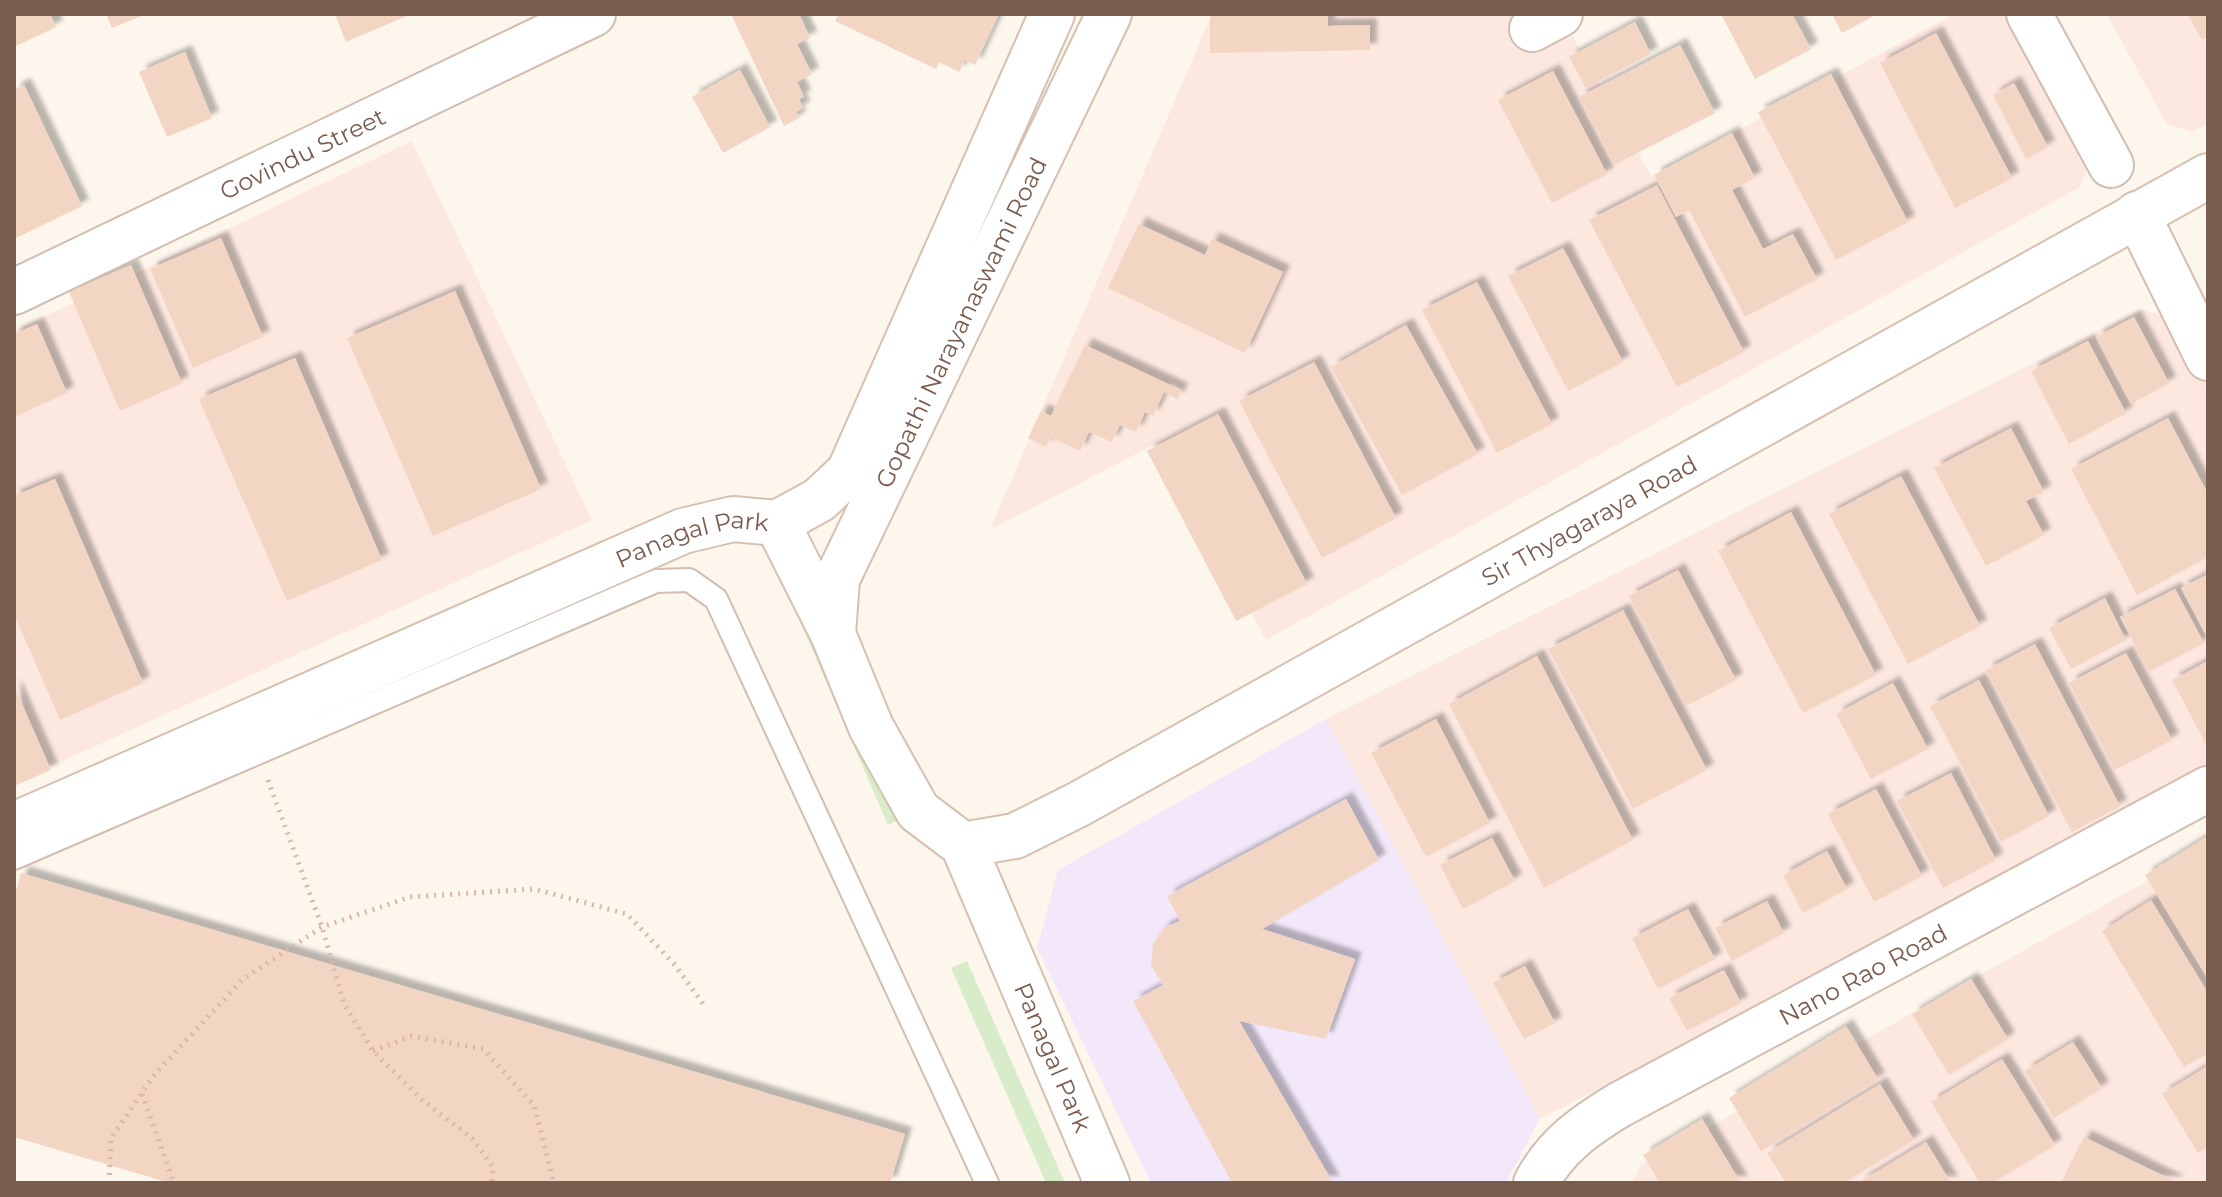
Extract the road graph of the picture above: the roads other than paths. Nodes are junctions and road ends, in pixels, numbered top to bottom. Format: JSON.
{"nodes":[{"id":1,"x":593,"y":14,"type":"edge"},
{"id":2,"x":1052,"y":14,"type":"edge"},
{"id":3,"x":1109,"y":14,"type":"edge"},
{"id":4,"x":2036,"y":17,"type":"edge"},
{"id":5,"x":2111,"y":165,"type":"dead end"},
{"id":6,"x":2208,"y":176,"type":"edge"},
{"id":7,"x":2137,"y":214,"type":"junction"},
{"id":8,"x":14,"y":292,"type":"edge"},
{"id":9,"x":2208,"y":358,"type":"edge"},
{"id":10,"x":777,"y":523,"type":"junction"},
{"id":11,"x":833,"y":634,"type":"junction"},
{"id":12,"x":2208,"y":789,"type":"edge"},
{"id":13,"x":14,"y":825,"type":"edge"},
{"id":14,"x":963,"y":845,"type":"junction"},
{"id":15,"x":14,"y":858,"type":"edge"},
{"id":16,"x":987,"y":1183,"type":"edge"},
{"id":17,"x":1107,"y":1183,"type":"edge"},
{"id":18,"x":1536,"y":1183,"type":"edge"}],
"edges":[{"from":1,"to":8,"type":"main road","name":"Govindu Street"},
{"from":2,"to":10,"type":"main road","name":"Gopathi Narayanaswami Road"},
{"from":3,"to":11,"type":"main road","name":"Gopathi Narayanaswami Road"},
{"from":4,"to":5,"type":"main road"},
{"from":6,"to":7,"type":"main road","name":"Sir Thyagaraya Road"},
{"from":7,"to":9,"type":"main road"},
{"from":7,"to":14,"type":"main road","name":"Sir Thyagaraya Road"},
{"from":10,"to":11,"type":"main road","name":"Panagal Park"},
{"from":10,"to":13,"type":"main road","name":"Panagal Park"},
{"from":11,"to":14,"type":"main road","name":"Panagal Park"},
{"from":12,"to":18,"type":"main road","name":"Nano Rao Road"},
{"from":14,"to":17,"type":"main road","name":"Panagal Park"},
{"from":15,"to":16,"type":"lane"}]}
